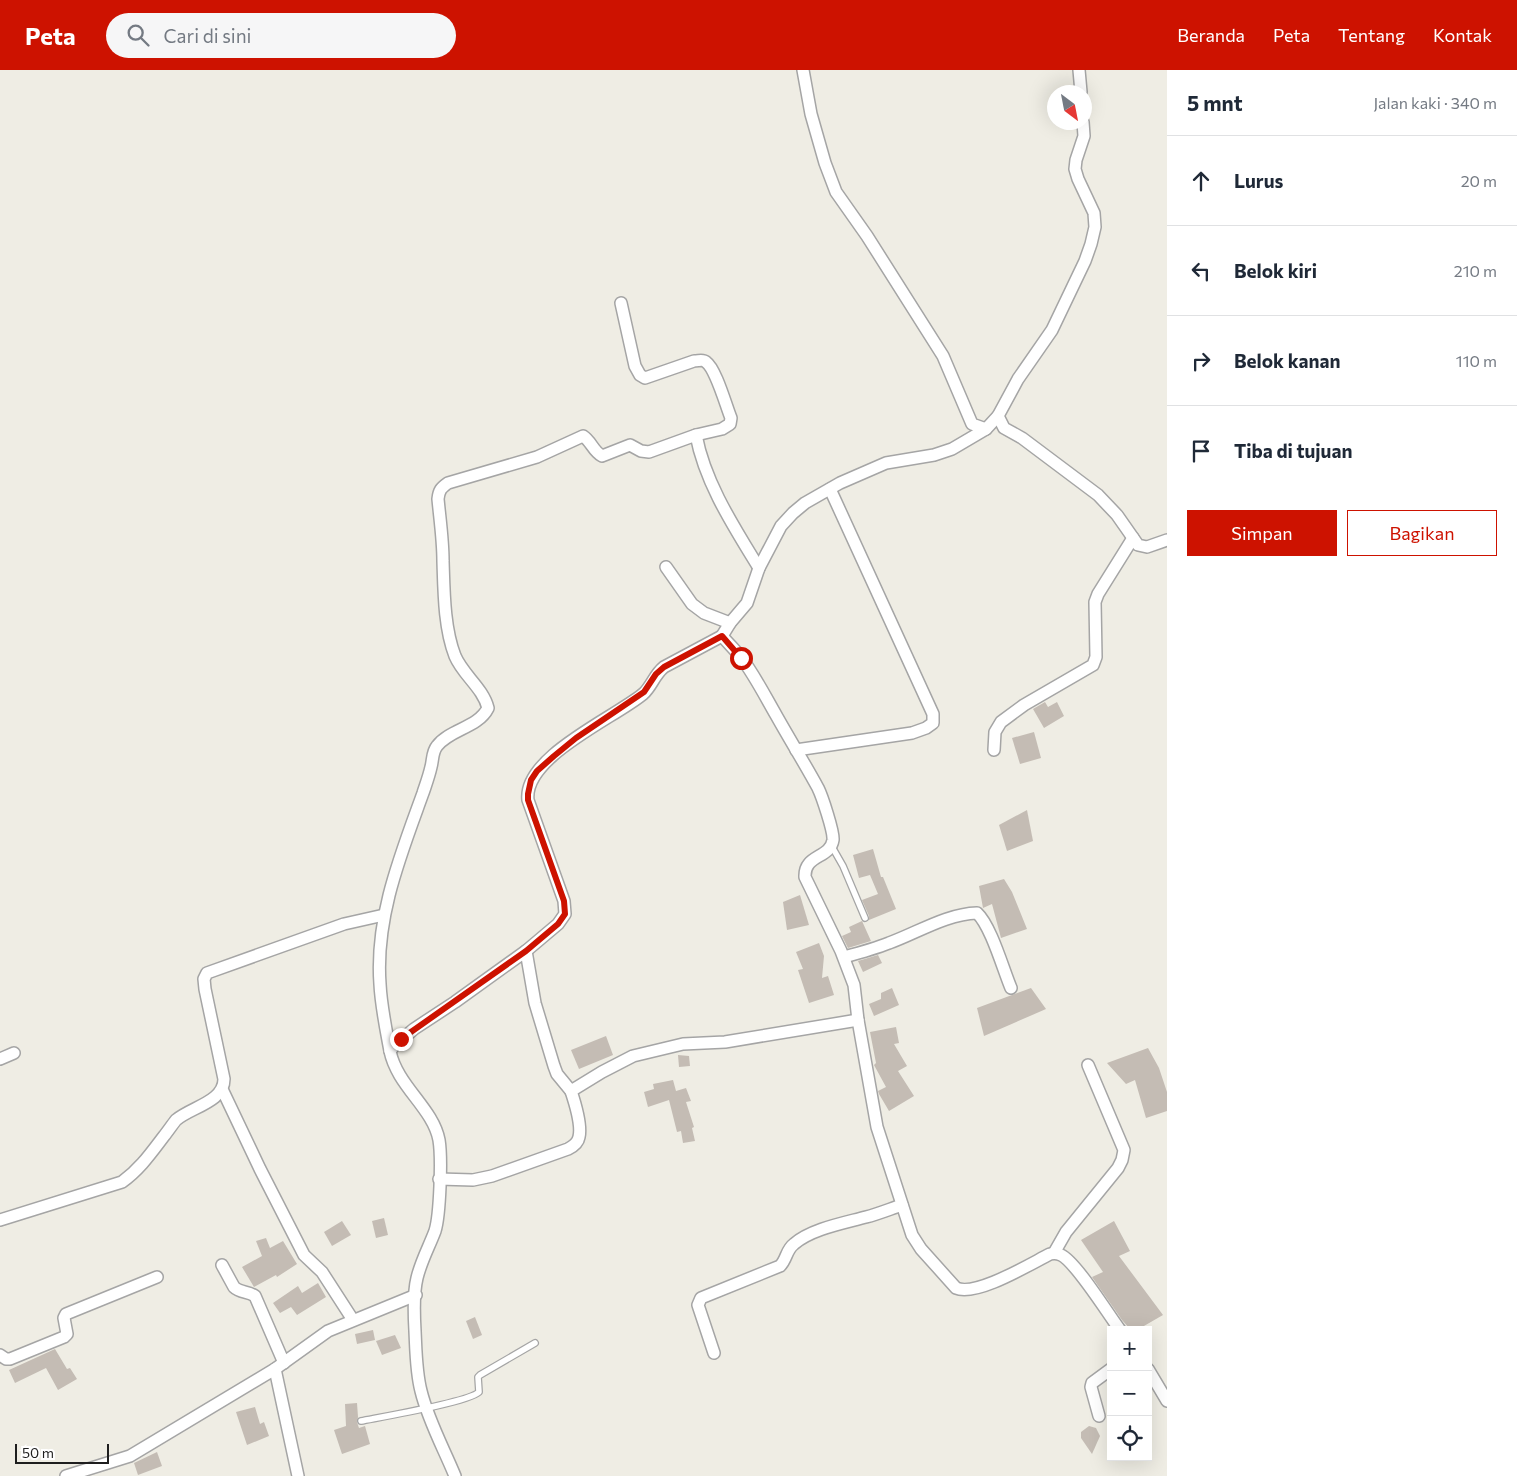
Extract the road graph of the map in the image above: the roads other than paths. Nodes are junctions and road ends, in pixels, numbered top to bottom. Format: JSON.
{"nodes":[{"id":1,"x":803,"y":70,"type":"edge"},
{"id":2,"x":1079,"y":70,"type":"edge"},
{"id":3,"x":1080,"y":85,"type":"edge"},
{"id":4,"x":1084,"y":130,"type":"edge"},
{"id":5,"x":621,"y":304,"type":"dead end"},
{"id":6,"x":998,"y":416,"type":"junction"},
{"id":7,"x":986,"y":429,"type":"junction"},
{"id":8,"x":696,"y":435,"type":"junction"},
{"id":9,"x":830,"y":489,"type":"junction"},
{"id":10,"x":1133,"y":538,"type":"junction"},
{"id":11,"x":1167,"y":540,"type":"edge"},
{"id":12,"x":666,"y":567,"type":"dead end"},
{"id":13,"x":759,"y":568,"type":"junction"},
{"id":14,"x":730,"y":623,"type":"junction"},
{"id":15,"x":722,"y":636,"type":"junction"},
{"id":16,"x":796,"y":750,"type":"junction"},
{"id":17,"x":994,"y":750,"type":"dead end"},
{"id":18,"x":831,"y":846,"type":"junction"},
{"id":19,"x":384,"y":916,"type":"junction"},
{"id":20,"x":865,"y":918,"type":"dead end"},
{"id":21,"x":526,"y":951,"type":"junction"},
{"id":22,"x":844,"y":958,"type":"junction"},
{"id":23,"x":1010,"y":988,"type":"dead end"},
{"id":24,"x":858,"y":1020,"type":"junction"},
{"id":25,"x":390,"y":1051,"type":"junction"},
{"id":26,"x":14,"y":1053,"type":"dead end"},
{"id":27,"x":0,"y":1059,"type":"edge"},
{"id":28,"x":1088,"y":1064,"type":"dead end"},
{"id":29,"x":222,"y":1089,"type":"junction"},
{"id":30,"x":571,"y":1091,"type":"junction"},
{"id":31,"x":439,"y":1179,"type":"junction"},
{"id":32,"x":902,"y":1206,"type":"junction"},
{"id":33,"x":0,"y":1220,"type":"edge"},
{"id":34,"x":1054,"y":1253,"type":"junction"},
{"id":35,"x":222,"y":1265,"type":"dead end"},
{"id":36,"x":157,"y":1277,"type":"dead end"},
{"id":37,"x":416,"y":1295,"type":"junction"},
{"id":38,"x":353,"y":1320,"type":"junction"},
{"id":39,"x":1117,"y":1326,"type":"edge"},
{"id":40,"x":535,"y":1343,"type":"dead end"},
{"id":41,"x":714,"y":1353,"type":"dead end"},
{"id":42,"x":0,"y":1355,"type":"edge"},
{"id":43,"x":279,"y":1366,"type":"junction"},
{"id":44,"x":1108,"y":1371,"type":"edge"},
{"id":45,"x":1149,"y":1371,"type":"edge"},
{"id":46,"x":1167,"y":1401,"type":"edge"},
{"id":47,"x":426,"y":1408,"type":"junction"},
{"id":48,"x":1099,"y":1416,"type":"dead end"},
{"id":49,"x":361,"y":1421,"type":"dead end"},
{"id":50,"x":68,"y":1476,"type":"edge"},
{"id":51,"x":298,"y":1476,"type":"edge"},
{"id":52,"x":456,"y":1476,"type":"edge"}],
"edges":[{"from":1,"to":7,"type":"street"},
{"from":2,"to":3,"type":"street"},
{"from":4,"to":6,"type":"street"},
{"from":5,"to":8,"type":"street"},
{"from":6,"to":7,"type":"street"},
{"from":6,"to":10,"type":"street"},
{"from":7,"to":9,"type":"street"},
{"from":8,"to":13,"type":"street"},
{"from":8,"to":19,"type":"street"},
{"from":9,"to":13,"type":"street"},
{"from":9,"to":16,"type":"street"},
{"from":10,"to":11,"type":"street"},
{"from":10,"to":17,"type":"street"},
{"from":12,"to":14,"type":"street"},
{"from":13,"to":14,"type":"street"},
{"from":14,"to":15,"type":"street"},
{"from":15,"to":16,"type":"street"},
{"from":15,"to":21,"type":"street"},
{"from":16,"to":18,"type":"street"},
{"from":18,"to":20,"type":"lane"},
{"from":18,"to":22,"type":"street"},
{"from":19,"to":25,"type":"street"},
{"from":19,"to":29,"type":"street"},
{"from":21,"to":25,"type":"street"},
{"from":21,"to":30,"type":"street"},
{"from":22,"to":23,"type":"street"},
{"from":22,"to":24,"type":"street"},
{"from":24,"to":30,"type":"street"},
{"from":24,"to":32,"type":"street"},
{"from":25,"to":31,"type":"street"},
{"from":26,"to":27,"type":"street"},
{"from":28,"to":34,"type":"street"},
{"from":29,"to":33,"type":"street"},
{"from":29,"to":38,"type":"street"},
{"from":30,"to":31,"type":"street"},
{"from":31,"to":37,"type":"street"},
{"from":32,"to":34,"type":"street"},
{"from":32,"to":41,"type":"street"},
{"from":34,"to":39,"type":"street"},
{"from":35,"to":43,"type":"street"},
{"from":36,"to":42,"type":"street"},
{"from":37,"to":38,"type":"street"},
{"from":37,"to":47,"type":"street"},
{"from":38,"to":43,"type":"street"},
{"from":40,"to":47,"type":"lane"},
{"from":43,"to":50,"type":"street"},
{"from":43,"to":51,"type":"street"},
{"from":44,"to":48,"type":"street"},
{"from":45,"to":46,"type":"street"},
{"from":47,"to":49,"type":"lane"},
{"from":47,"to":52,"type":"street"}]}
